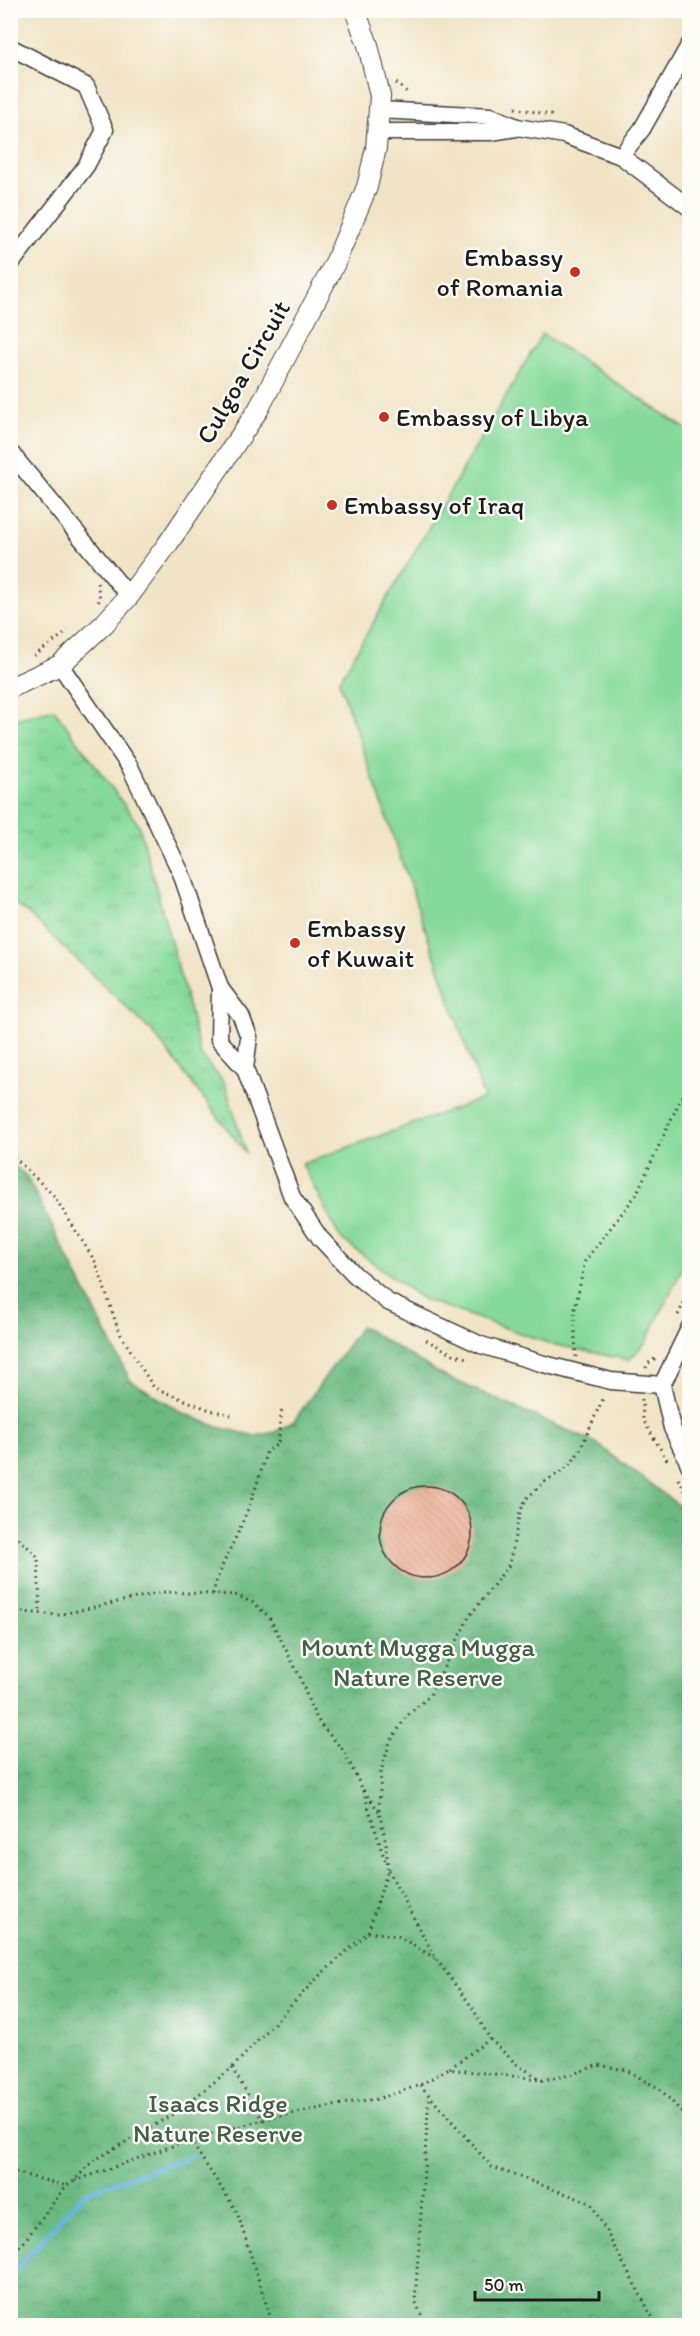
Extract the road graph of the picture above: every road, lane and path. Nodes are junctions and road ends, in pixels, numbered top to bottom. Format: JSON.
{"nodes":[{"id":1,"x":355,"y":10,"type":"edge"},
{"id":2,"x":690,"y":45,"type":"edge"},
{"id":3,"x":10,"y":47,"type":"edge"},
{"id":4,"x":379,"y":110,"type":"junction"},
{"id":5,"x":517,"y":127,"type":"junction"},
{"id":6,"x":377,"y":132,"type":"junction"},
{"id":7,"x":621,"y":156,"type":"junction"},
{"id":8,"x":690,"y":208,"type":"edge"},
{"id":9,"x":10,"y":265,"type":"edge"},
{"id":10,"x":10,"y":452,"type":"edge"},
{"id":11,"x":96,"y":581,"type":"dead end"},
{"id":12,"x":129,"y":596,"type":"junction"},
{"id":13,"x":97,"y":605,"type":"dead end"},
{"id":14,"x":76,"y":625,"type":"dead end"},
{"id":15,"x":52,"y":669,"type":"junction"},
{"id":16,"x":10,"y":688,"type":"edge"},
{"id":17,"x":220,"y":988,"type":"junction"},
{"id":18,"x":245,"y":1069,"type":"junction"},
{"id":19,"x":690,"y":1088,"type":"edge"},
{"id":20,"x":10,"y":1153,"type":"edge"},
{"id":21,"x":690,"y":1327,"type":"edge"},
{"id":22,"x":419,"y":1336,"type":"dead end"},
{"id":23,"x":477,"y":1361,"type":"dead end"},
{"id":24,"x":576,"y":1374,"type":"junction"},
{"id":25,"x":662,"y":1385,"type":"junction"},
{"id":26,"x":594,"y":1392,"type":"dead end"},
{"id":27,"x":634,"y":1398,"type":"dead end"},
{"id":28,"x":282,"y":1407,"type":"dead end"},
{"id":29,"x":231,"y":1415,"type":"dead end"},
{"id":30,"x":690,"y":1466,"type":"edge"},
{"id":31,"x":690,"y":1499,"type":"edge"},
{"id":32,"x":10,"y":1530,"type":"edge"},
{"id":33,"x":213,"y":1594,"type":"junction"},
{"id":34,"x":10,"y":1611,"type":"edge"},
{"id":35,"x":40,"y":1613,"type":"junction"},
{"id":36,"x":363,"y":1790,"type":"junction"},
{"id":37,"x":379,"y":1811,"type":"junction"},
{"id":38,"x":388,"y":1870,"type":"junction"},
{"id":39,"x":368,"y":1932,"type":"junction"},
{"id":40,"x":436,"y":1959,"type":"junction"},
{"id":41,"x":490,"y":2038,"type":"junction"},
{"id":42,"x":232,"y":2068,"type":"junction"},
{"id":43,"x":448,"y":2069,"type":"junction"},
{"id":44,"x":542,"y":2080,"type":"junction"},
{"id":45,"x":420,"y":2085,"type":"junction"},
{"id":46,"x":429,"y":2095,"type":"junction"},
{"id":47,"x":262,"y":2120,"type":"junction"},
{"id":48,"x":690,"y":2121,"type":"edge"},
{"id":49,"x":189,"y":2140,"type":"junction"},
{"id":50,"x":10,"y":2171,"type":"edge"},
{"id":51,"x":73,"y":2182,"type":"junction"},
{"id":52,"x":66,"y":2186,"type":"junction"},
{"id":53,"x":10,"y":2254,"type":"edge"},
{"id":54,"x":273,"y":2325,"type":"edge"},
{"id":55,"x":426,"y":2325,"type":"edge"},
{"id":56,"x":657,"y":2325,"type":"edge"}],
"edges":[{"from":1,"to":4,"type":"street","name":"Culgoa Circuit"},
{"from":2,"to":7,"type":"street"},
{"from":3,"to":9,"type":"street"},
{"from":4,"to":5,"type":"street"},
{"from":4,"to":6,"type":"street","name":"Culgoa Circuit"},
{"from":5,"to":6,"type":"street"},
{"from":5,"to":7,"type":"street"},
{"from":6,"to":12,"type":"street","name":"Culgoa Circuit"},
{"from":7,"to":8,"type":"street"},
{"from":10,"to":12,"type":"street"},
{"from":11,"to":13,"type":"path"},
{"from":12,"to":15,"type":"street","name":"Culgoa Circuit"},
{"from":14,"to":15,"type":"path"},
{"from":15,"to":16,"type":"street","name":"Culgoa Circuit"},
{"from":15,"to":17,"type":"street"},
{"from":17,"to":18,"type":"street"},
{"from":17,"to":18,"type":"street"},
{"from":18,"to":24,"type":"street"},
{"from":19,"to":24,"type":"path"},
{"from":20,"to":29,"type":"path"},
{"from":21,"to":25,"type":"street"},
{"from":22,"to":23,"type":"path"},
{"from":24,"to":25,"type":"street"},
{"from":25,"to":30,"type":"street"},
{"from":26,"to":37,"type":"path"},
{"from":27,"to":31,"type":"path"},
{"from":28,"to":33,"type":"path"},
{"from":32,"to":35,"type":"path"},
{"from":33,"to":35,"type":"path"},
{"from":33,"to":36,"type":"path"},
{"from":34,"to":35,"type":"path"},
{"from":36,"to":37,"type":"path"},
{"from":36,"to":38,"type":"path"},
{"from":37,"to":38,"type":"path"},
{"from":38,"to":39,"type":"path"},
{"from":38,"to":40,"type":"path"},
{"from":39,"to":40,"type":"path"},
{"from":39,"to":42,"type":"path"},
{"from":40,"to":41,"type":"path"},
{"from":41,"to":43,"type":"path"},
{"from":41,"to":44,"type":"path"},
{"from":42,"to":47,"type":"path"},
{"from":42,"to":51,"type":"path"},
{"from":43,"to":44,"type":"path"},
{"from":43,"to":45,"type":"path"},
{"from":44,"to":48,"type":"path"},
{"from":45,"to":46,"type":"path"},
{"from":45,"to":47,"type":"path"},
{"from":46,"to":55,"type":"path"},
{"from":46,"to":56,"type":"path"},
{"from":47,"to":49,"type":"path"},
{"from":49,"to":51,"type":"path"},
{"from":49,"to":54,"type":"path"},
{"from":50,"to":52,"type":"path"},
{"from":51,"to":52,"type":"path"},
{"from":52,"to":53,"type":"path"}]}
